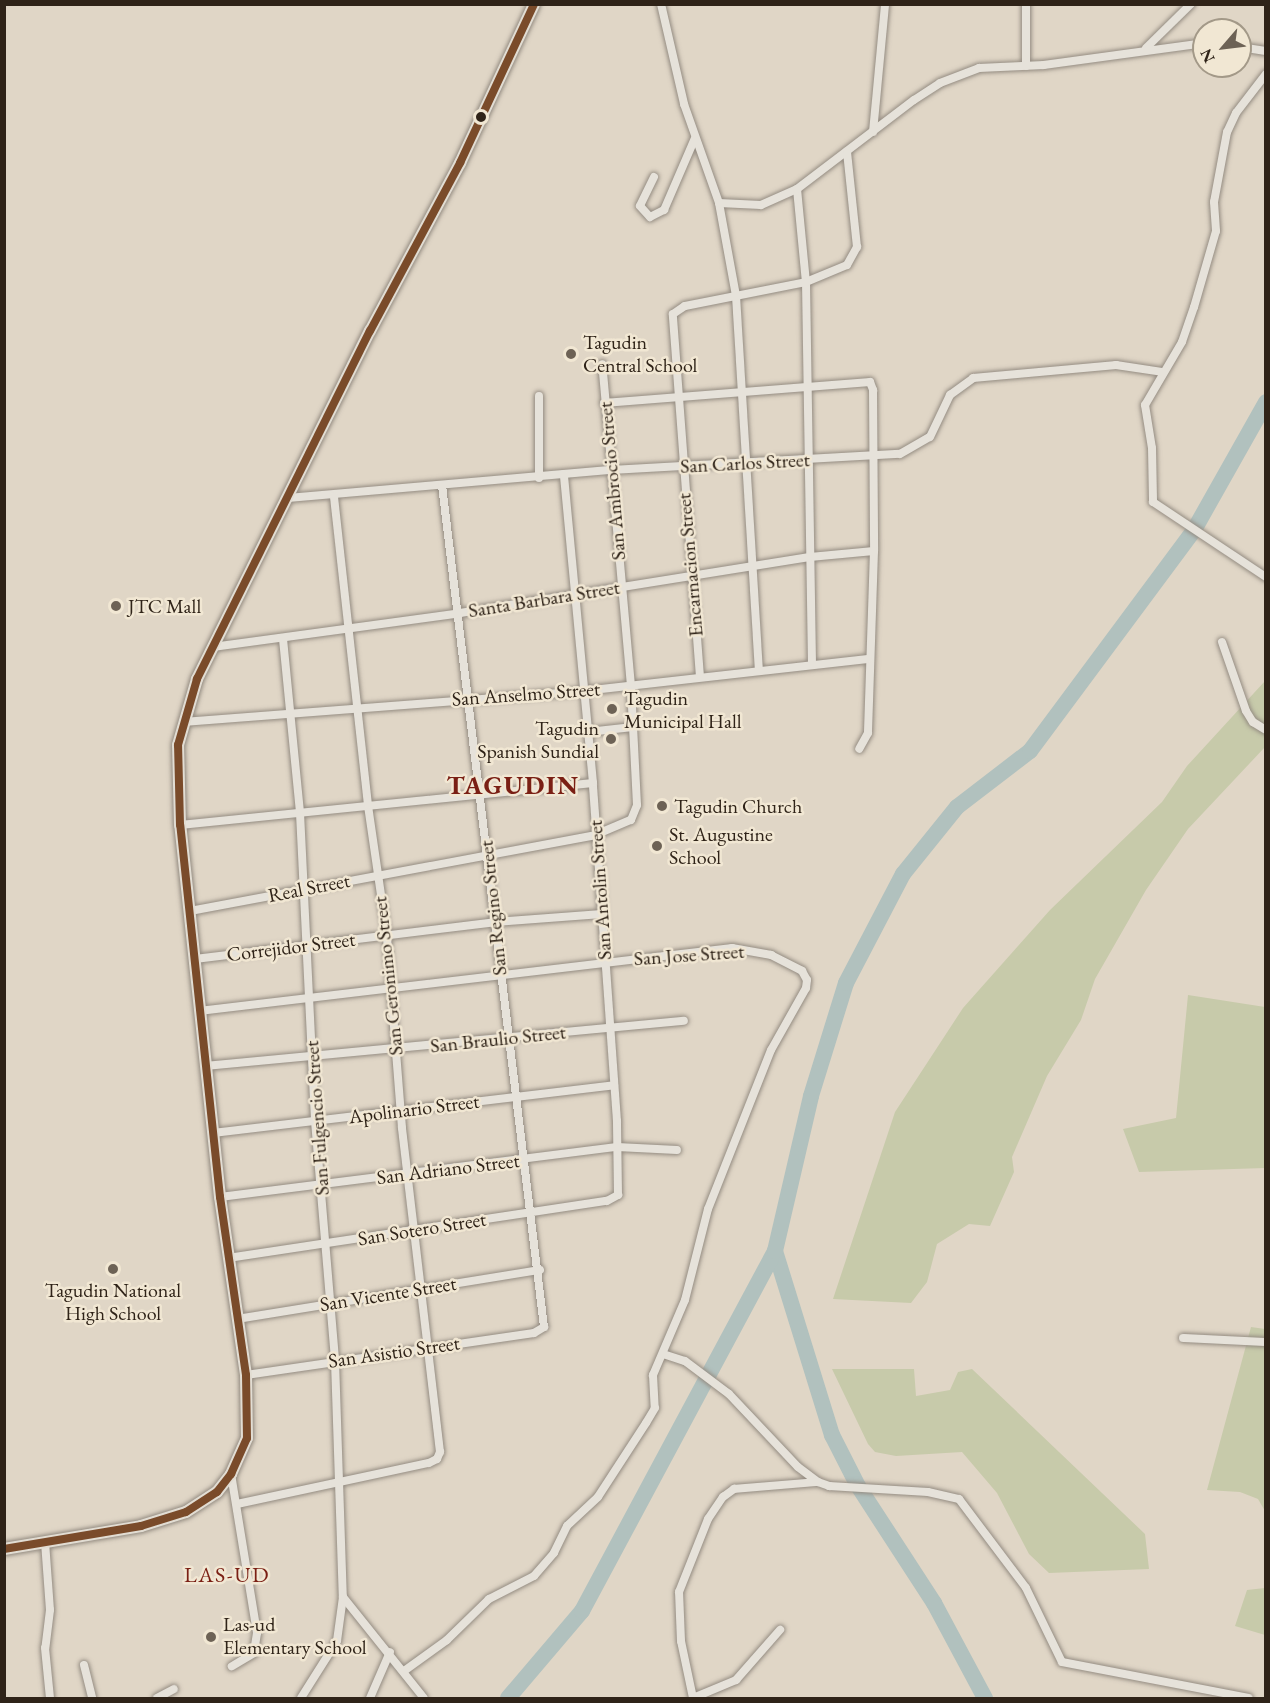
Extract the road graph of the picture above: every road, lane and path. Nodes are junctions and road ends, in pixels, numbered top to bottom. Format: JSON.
{"nodes":[{"id":1,"x":534,"y":4,"type":"edge"},
{"id":2,"x":661,"y":4,"type":"edge"},
{"id":3,"x":885,"y":4,"type":"edge"},
{"id":4,"x":1026,"y":4,"type":"edge"},
{"id":5,"x":1191,"y":4,"type":"edge"},
{"id":6,"x":1192,"y":44,"type":"edge"},
{"id":7,"x":1146,"y":48,"type":"junction"},
{"id":8,"x":1026,"y":66,"type":"junction"},
{"id":9,"x":1266,"y":74,"type":"edge"},
{"id":10,"x":873,"y":132,"type":"junction"},
{"id":11,"x":695,"y":138,"type":"junction"},
{"id":12,"x":847,"y":152,"type":"junction"},
{"id":13,"x":654,"y":177,"type":"dead end"},
{"id":14,"x":797,"y":189,"type":"junction"},
{"id":15,"x":719,"y":203,"type":"junction"},
{"id":16,"x":806,"y":282,"type":"junction"},
{"id":17,"x":736,"y":296,"type":"junction"},
{"id":18,"x":602,"y":364,"type":"dead end"},
{"id":19,"x":1163,"y":372,"type":"junction"},
{"id":20,"x":809,"y":385,"type":"junction"},
{"id":21,"x":742,"y":391,"type":"junction"},
{"id":22,"x":539,"y":396,"type":"dead end"},
{"id":23,"x":678,"y":397,"type":"junction"},
{"id":24,"x":604,"y":403,"type":"junction"},
{"id":25,"x":874,"y":456,"type":"junction"},
{"id":26,"x":809,"y":460,"type":"junction"},
{"id":27,"x":746,"y":461,"type":"junction"},
{"id":28,"x":682,"y":466,"type":"junction"},
{"id":29,"x":611,"y":470,"type":"junction"},
{"id":30,"x":564,"y":474,"type":"junction"},
{"id":31,"x":539,"y":478,"type":"junction"},
{"id":32,"x":442,"y":485,"type":"junction"},
{"id":33,"x":334,"y":496,"type":"junction"},
{"id":34,"x":289,"y":498,"type":"junction"},
{"id":35,"x":874,"y":551,"type":"junction"},
{"id":36,"x":810,"y":557,"type":"junction"},
{"id":37,"x":752,"y":567,"type":"junction"},
{"id":38,"x":691,"y":577,"type":"junction"},
{"id":39,"x":1266,"y":577,"type":"edge"},
{"id":40,"x":622,"y":587,"type":"junction"},
{"id":41,"x":574,"y":595,"type":"junction"},
{"id":42,"x":460,"y":613,"type":"junction"},
{"id":43,"x":348,"y":628,"type":"junction"},
{"id":44,"x":283,"y":639,"type":"junction"},
{"id":45,"x":1222,"y":642,"type":"dead end"},
{"id":46,"x":213,"y":647,"type":"junction"},
{"id":47,"x":868,"y":659,"type":"junction"},
{"id":48,"x":812,"y":663,"type":"junction"},
{"id":49,"x":759,"y":670,"type":"junction"},
{"id":50,"x":700,"y":676,"type":"junction"},
{"id":51,"x":631,"y":686,"type":"junction"},
{"id":52,"x":583,"y":691,"type":"junction"},
{"id":53,"x":469,"y":697,"type":"junction"},
{"id":54,"x":357,"y":708,"type":"junction"},
{"id":55,"x":290,"y":716,"type":"junction"},
{"id":56,"x":183,"y":722,"type":"junction"},
{"id":57,"x":633,"y":727,"type":"junction"},
{"id":58,"x":1266,"y":730,"type":"edge"},
{"id":59,"x":588,"y":732,"type":"junction"},
{"id":60,"x":859,"y":749,"type":"dead end"},
{"id":61,"x":593,"y":783,"type":"junction"},
{"id":62,"x":480,"y":794,"type":"junction"},
{"id":63,"x":368,"y":805,"type":"junction"},
{"id":64,"x":300,"y":813,"type":"junction"},
{"id":65,"x":636,"y":813,"type":"joint"},
{"id":66,"x":180,"y":825,"type":"junction"},
{"id":67,"x":595,"y":835,"type":"junction"},
{"id":68,"x":487,"y":854,"type":"junction"},
{"id":69,"x":376,"y":875,"type":"junction"},
{"id":70,"x":303,"y":890,"type":"junction"},
{"id":71,"x":190,"y":910,"type":"junction"},
{"id":72,"x":602,"y":914,"type":"junction"},
{"id":73,"x":495,"y":922,"type":"junction"},
{"id":74,"x":387,"y":936,"type":"junction"},
{"id":75,"x":305,"y":943,"type":"junction"},
{"id":76,"x":195,"y":959,"type":"junction"},
{"id":77,"x":606,"y":962,"type":"junction"},
{"id":78,"x":500,"y":975,"type":"junction"},
{"id":79,"x":393,"y":990,"type":"junction"},
{"id":80,"x":310,"y":996,"type":"junction"},
{"id":81,"x":200,"y":1011,"type":"junction"},
{"id":82,"x":684,"y":1021,"type":"dead end"},
{"id":83,"x":610,"y":1027,"type":"junction"},
{"id":84,"x":507,"y":1038,"type":"junction"},
{"id":85,"x":396,"y":1049,"type":"junction"},
{"id":86,"x":312,"y":1056,"type":"junction"},
{"id":87,"x":205,"y":1066,"type":"junction"},
{"id":88,"x":614,"y":1085,"type":"junction"},
{"id":89,"x":514,"y":1096,"type":"junction"},
{"id":90,"x":401,"y":1109,"type":"junction"},
{"id":91,"x":315,"y":1121,"type":"junction"},
{"id":92,"x":213,"y":1133,"type":"junction"},
{"id":93,"x":617,"y":1147,"type":"junction"},
{"id":94,"x":677,"y":1150,"type":"dead end"},
{"id":95,"x":522,"y":1159,"type":"junction"},
{"id":96,"x":408,"y":1174,"type":"junction"},
{"id":97,"x":321,"y":1185,"type":"junction"},
{"id":98,"x":220,"y":1197,"type":"junction"},
{"id":99,"x":615,"y":1198,"type":"joint"},
{"id":100,"x":530,"y":1212,"type":"junction"},
{"id":101,"x":415,"y":1232,"type":"junction"},
{"id":102,"x":325,"y":1243,"type":"junction"},
{"id":103,"x":228,"y":1258,"type":"junction"},
{"id":104,"x":540,"y":1270,"type":"junction"},
{"id":105,"x":421,"y":1288,"type":"junction"},
{"id":106,"x":330,"y":1304,"type":"junction"},
{"id":107,"x":237,"y":1319,"type":"junction"},
{"id":108,"x":543,"y":1330,"type":"joint"},
{"id":109,"x":1183,"y":1338,"type":"dead end"},
{"id":110,"x":1266,"y":1342,"type":"edge"},
{"id":111,"x":428,"y":1346,"type":"junction"},
{"id":112,"x":663,"y":1354,"type":"junction"},
{"id":113,"x":335,"y":1361,"type":"junction"},
{"id":114,"x":246,"y":1375,"type":"junction"},
{"id":115,"x":231,"y":1474,"type":"junction"},
{"id":116,"x":338,"y":1481,"type":"junction"},
{"id":117,"x":818,"y":1482,"type":"junction"},
{"id":118,"x":237,"y":1504,"type":"junction"},
{"id":119,"x":45,"y":1542,"type":"junction"},
{"id":120,"x":4,"y":1549,"type":"edge"},
{"id":121,"x":343,"y":1598,"type":"junction"},
{"id":122,"x":780,"y":1630,"type":"dead end"},
{"id":123,"x":390,"y":1652,"type":"junction"},
{"id":124,"x":84,"y":1665,"type":"dead end"},
{"id":125,"x":232,"y":1666,"type":"dead end"},
{"id":126,"x":406,"y":1674,"type":"junction"},
{"id":127,"x":174,"y":1689,"type":"dead end"},
{"id":128,"x":50,"y":1698,"type":"edge"},
{"id":129,"x":92,"y":1698,"type":"edge"},
{"id":130,"x":157,"y":1698,"type":"edge"},
{"id":131,"x":301,"y":1698,"type":"edge"},
{"id":132,"x":370,"y":1698,"type":"edge"},
{"id":133,"x":424,"y":1698,"type":"edge"},
{"id":134,"x":693,"y":1698,"type":"edge"},
{"id":135,"x":1249,"y":1698,"type":"edge"}],
"edges":[{"from":1,"to":34,"type":"highway"},
{"from":2,"to":11,"type":"street"},
{"from":3,"to":10,"type":"street"},
{"from":4,"to":8,"type":"street"},
{"from":5,"to":7,"type":"street"},
{"from":6,"to":7,"type":"street"},
{"from":7,"to":8,"type":"street"},
{"from":8,"to":10,"type":"street"},
{"from":9,"to":19,"type":"street"},
{"from":10,"to":12,"type":"street"},
{"from":11,"to":13,"type":"street"},
{"from":11,"to":15,"type":"street"},
{"from":12,"to":14,"type":"street"},
{"from":12,"to":16,"type":"street"},
{"from":14,"to":15,"type":"street"},
{"from":14,"to":16,"type":"street"},
{"from":15,"to":17,"type":"street"},
{"from":16,"to":17,"type":"street"},
{"from":16,"to":20,"type":"street"},
{"from":17,"to":21,"type":"street"},
{"from":17,"to":23,"type":"street","name":"Encarnacion Street"},
{"from":18,"to":24,"type":"street","name":"San Ambrocio Street"},
{"from":19,"to":25,"type":"street","name":"San Carlos Street"},
{"from":19,"to":39,"type":"street"},
{"from":20,"to":21,"type":"street"},
{"from":20,"to":25,"type":"street"},
{"from":20,"to":26,"type":"street"},
{"from":21,"to":23,"type":"street"},
{"from":21,"to":27,"type":"street"},
{"from":22,"to":31,"type":"street"},
{"from":23,"to":24,"type":"street"},
{"from":23,"to":28,"type":"street","name":"Encarnacion Street"},
{"from":24,"to":29,"type":"street","name":"San Ambrocio Street"},
{"from":25,"to":26,"type":"street","name":"San Carlos Street"},
{"from":25,"to":35,"type":"street"},
{"from":26,"to":27,"type":"street","name":"San Carlos Street"},
{"from":26,"to":36,"type":"street"},
{"from":27,"to":28,"type":"street","name":"San Carlos Street"},
{"from":27,"to":37,"type":"street"},
{"from":28,"to":29,"type":"street","name":"San Carlos Street"},
{"from":28,"to":38,"type":"street","name":"Encarnacion Street"},
{"from":29,"to":30,"type":"street","name":"San Carlos Street"},
{"from":29,"to":40,"type":"street","name":"San Ambrocio Street"},
{"from":30,"to":31,"type":"street","name":"San Carlos Street"},
{"from":30,"to":41,"type":"street","name":"San Antolin Street"},
{"from":31,"to":32,"type":"street","name":"San Carlos Street"},
{"from":32,"to":33,"type":"street","name":"San Carlos Street"},
{"from":32,"to":42,"type":"street","name":"San Regino Street"},
{"from":33,"to":34,"type":"street","name":"San Carlos Street"},
{"from":33,"to":43,"type":"street","name":"San Geronimo Street"},
{"from":34,"to":46,"type":"highway"},
{"from":35,"to":36,"type":"street","name":"Santa Barbara Street"},
{"from":35,"to":47,"type":"street"},
{"from":36,"to":37,"type":"street","name":"Santa Barbara Street"},
{"from":36,"to":48,"type":"street"},
{"from":37,"to":38,"type":"street","name":"Santa Barbara Street"},
{"from":37,"to":49,"type":"street"},
{"from":38,"to":40,"type":"street","name":"Santa Barbara Street"},
{"from":38,"to":50,"type":"street","name":"Encarnacion Street"},
{"from":40,"to":41,"type":"street","name":"Santa Barbara Street"},
{"from":40,"to":51,"type":"street","name":"San Ambrocio Street"},
{"from":41,"to":42,"type":"street","name":"Santa Barbara Street"},
{"from":41,"to":52,"type":"street","name":"San Antolin Street"},
{"from":42,"to":43,"type":"street","name":"Santa Barbara Street"},
{"from":42,"to":53,"type":"street","name":"San Regino Street"},
{"from":43,"to":44,"type":"street","name":"Santa Barbara Street"},
{"from":43,"to":54,"type":"street","name":"San Geronimo Street"},
{"from":44,"to":46,"type":"street","name":"Santa Barbara Street"},
{"from":44,"to":55,"type":"street","name":"San Fulgencio Street"},
{"from":45,"to":58,"type":"street"},
{"from":46,"to":56,"type":"highway"},
{"from":47,"to":48,"type":"street","name":"San Anselmo Street"},
{"from":47,"to":60,"type":"street"},
{"from":48,"to":49,"type":"street","name":"San Anselmo Street"},
{"from":49,"to":50,"type":"street","name":"San Anselmo Street"},
{"from":50,"to":51,"type":"street","name":"San Anselmo Street"},
{"from":51,"to":52,"type":"street","name":"San Anselmo Street"},
{"from":51,"to":57,"type":"street","name":"San Ambrocio Street"},
{"from":52,"to":53,"type":"street","name":"San Anselmo Street"},
{"from":52,"to":59,"type":"street","name":"San Antolin Street"},
{"from":53,"to":54,"type":"street","name":"San Anselmo Street"},
{"from":53,"to":62,"type":"street","name":"San Regino Street"},
{"from":54,"to":55,"type":"street","name":"San Anselmo Street"},
{"from":54,"to":63,"type":"street","name":"San Geronimo Street"},
{"from":55,"to":56,"type":"street","name":"San Anselmo Street"},
{"from":55,"to":64,"type":"street","name":"San Fulgencio Street"},
{"from":56,"to":66,"type":"highway"},
{"from":57,"to":59,"type":"street"},
{"from":57,"to":65,"type":"street","name":"San Ambrocio Street"},
{"from":59,"to":61,"type":"street","name":"San Antolin Street"},
{"from":61,"to":62,"type":"street"},
{"from":61,"to":67,"type":"street","name":"San Antolin Street"},
{"from":62,"to":63,"type":"street"},
{"from":62,"to":68,"type":"street","name":"San Regino Street"},
{"from":63,"to":64,"type":"street"},
{"from":63,"to":69,"type":"street","name":"San Geronimo Street"},
{"from":64,"to":66,"type":"street"},
{"from":64,"to":70,"type":"street","name":"San Fulgencio Street"},
{"from":65,"to":67,"type":"street","name":"Real Street"},
{"from":66,"to":71,"type":"highway"},
{"from":67,"to":68,"type":"street","name":"Real Street"},
{"from":67,"to":72,"type":"street","name":"San Antolin Street"},
{"from":68,"to":69,"type":"street","name":"Real Street"},
{"from":68,"to":73,"type":"street","name":"San Regino Street"},
{"from":69,"to":70,"type":"street","name":"Real Street"},
{"from":69,"to":74,"type":"street","name":"San Geronimo Street"},
{"from":70,"to":71,"type":"street","name":"Real Street"},
{"from":70,"to":75,"type":"street","name":"San Fulgencio Street"},
{"from":71,"to":76,"type":"highway"},
{"from":72,"to":73,"type":"street","name":"Correjidor Street"},
{"from":72,"to":77,"type":"street","name":"San Antolin Street"},
{"from":73,"to":74,"type":"street","name":"Correjidor Street"},
{"from":73,"to":78,"type":"street","name":"San Regino Street"},
{"from":74,"to":75,"type":"street","name":"Correjidor Street"},
{"from":74,"to":79,"type":"street","name":"San Geronimo Street"},
{"from":75,"to":76,"type":"street","name":"Correjidor Street"},
{"from":75,"to":80,"type":"street","name":"San Fulgencio Street"},
{"from":76,"to":81,"type":"highway"},
{"from":77,"to":78,"type":"street","name":"San Jose Street"},
{"from":77,"to":83,"type":"street","name":"San Antolin Street"},
{"from":77,"to":112,"type":"street","name":"San Jose Street"},
{"from":78,"to":79,"type":"street","name":"San Jose Street"},
{"from":78,"to":84,"type":"street","name":"San Regino Street"},
{"from":79,"to":80,"type":"street","name":"San Jose Street"},
{"from":79,"to":85,"type":"street","name":"San Geronimo Street"},
{"from":80,"to":81,"type":"street","name":"San Jose Street"},
{"from":80,"to":86,"type":"street","name":"San Fulgencio Street"},
{"from":81,"to":87,"type":"highway"},
{"from":82,"to":83,"type":"street","name":"San Braulio Street"},
{"from":83,"to":84,"type":"street","name":"San Braulio Street"},
{"from":83,"to":88,"type":"street","name":"San Antolin Street"},
{"from":84,"to":85,"type":"street","name":"San Braulio Street"},
{"from":84,"to":89,"type":"street","name":"San Regino Street"},
{"from":85,"to":86,"type":"street","name":"San Braulio Street"},
{"from":85,"to":90,"type":"street","name":"San Geronimo Street"},
{"from":86,"to":87,"type":"street","name":"San Braulio Street"},
{"from":86,"to":91,"type":"street","name":"San Fulgencio Street"},
{"from":87,"to":92,"type":"highway"},
{"from":88,"to":89,"type":"street","name":"Apolinario Street"},
{"from":88,"to":93,"type":"street","name":"San Antolin Street"},
{"from":89,"to":90,"type":"street","name":"Apolinario Street"},
{"from":89,"to":95,"type":"street","name":"San Regino Street"},
{"from":90,"to":91,"type":"street","name":"Apolinario Street"},
{"from":90,"to":96,"type":"street","name":"San Geronimo Street"},
{"from":91,"to":92,"type":"street","name":"Apolinario Street"},
{"from":91,"to":97,"type":"street","name":"San Fulgencio Street"},
{"from":92,"to":98,"type":"highway"},
{"from":93,"to":94,"type":"street","name":"San Adriano Street"},
{"from":93,"to":95,"type":"street","name":"San Adriano Street"},
{"from":93,"to":99,"type":"street","name":"San Antolin Street"},
{"from":95,"to":96,"type":"street","name":"San Adriano Street"},
{"from":95,"to":100,"type":"street","name":"San Regino Street"},
{"from":96,"to":97,"type":"street","name":"San Adriano Street"},
{"from":96,"to":101,"type":"street","name":"San Geronimo Street"},
{"from":97,"to":98,"type":"street","name":"San Adriano Street"},
{"from":97,"to":102,"type":"street","name":"San Fulgencio Street"},
{"from":98,"to":103,"type":"highway"},
{"from":99,"to":100,"type":"street","name":"San Sotero Street"},
{"from":100,"to":101,"type":"street","name":"San Sotero Street"},
{"from":100,"to":104,"type":"street","name":"San Regino Street"},
{"from":101,"to":102,"type":"street","name":"San Sotero Street"},
{"from":101,"to":105,"type":"street","name":"San Geronimo Street"},
{"from":102,"to":103,"type":"street","name":"San Sotero Street"},
{"from":102,"to":106,"type":"street","name":"San Fulgencio Street"},
{"from":103,"to":107,"type":"highway"},
{"from":104,"to":105,"type":"street","name":"San Vicente Street"},
{"from":104,"to":108,"type":"street","name":"San Regino Street"},
{"from":105,"to":106,"type":"street","name":"San Vicente Street"},
{"from":105,"to":111,"type":"street","name":"San Geronimo Street"},
{"from":106,"to":107,"type":"street","name":"San Vicente Street"},
{"from":106,"to":113,"type":"street","name":"San Fulgencio Street"},
{"from":107,"to":114,"type":"highway"},
{"from":108,"to":111,"type":"street","name":"San Asistio Street"},
{"from":109,"to":110,"type":"street"},
{"from":111,"to":113,"type":"street","name":"San Asistio Street"},
{"from":111,"to":116,"type":"street","name":"San Geronimo Street"},
{"from":112,"to":117,"type":"street"},
{"from":112,"to":126,"type":"street"},
{"from":113,"to":114,"type":"street","name":"San Asistio Street"},
{"from":113,"to":116,"type":"street","name":"San Fulgencio Street"},
{"from":114,"to":115,"type":"highway"},
{"from":115,"to":118,"type":"street"},
{"from":115,"to":119,"type":"highway"},
{"from":116,"to":118,"type":"street"},
{"from":116,"to":121,"type":"street","name":"San Fulgencio Street"},
{"from":117,"to":134,"type":"street"},
{"from":117,"to":135,"type":"street"},
{"from":118,"to":125,"type":"street"},
{"from":119,"to":120,"type":"highway"},
{"from":119,"to":128,"type":"street"},
{"from":121,"to":123,"type":"street"},
{"from":121,"to":131,"type":"street","name":"San Fulgencio Street"},
{"from":122,"to":134,"type":"street"},
{"from":123,"to":126,"type":"street"},
{"from":123,"to":132,"type":"street"},
{"from":124,"to":129,"type":"street"},
{"from":126,"to":133,"type":"street"},
{"from":127,"to":130,"type":"street"}]}
